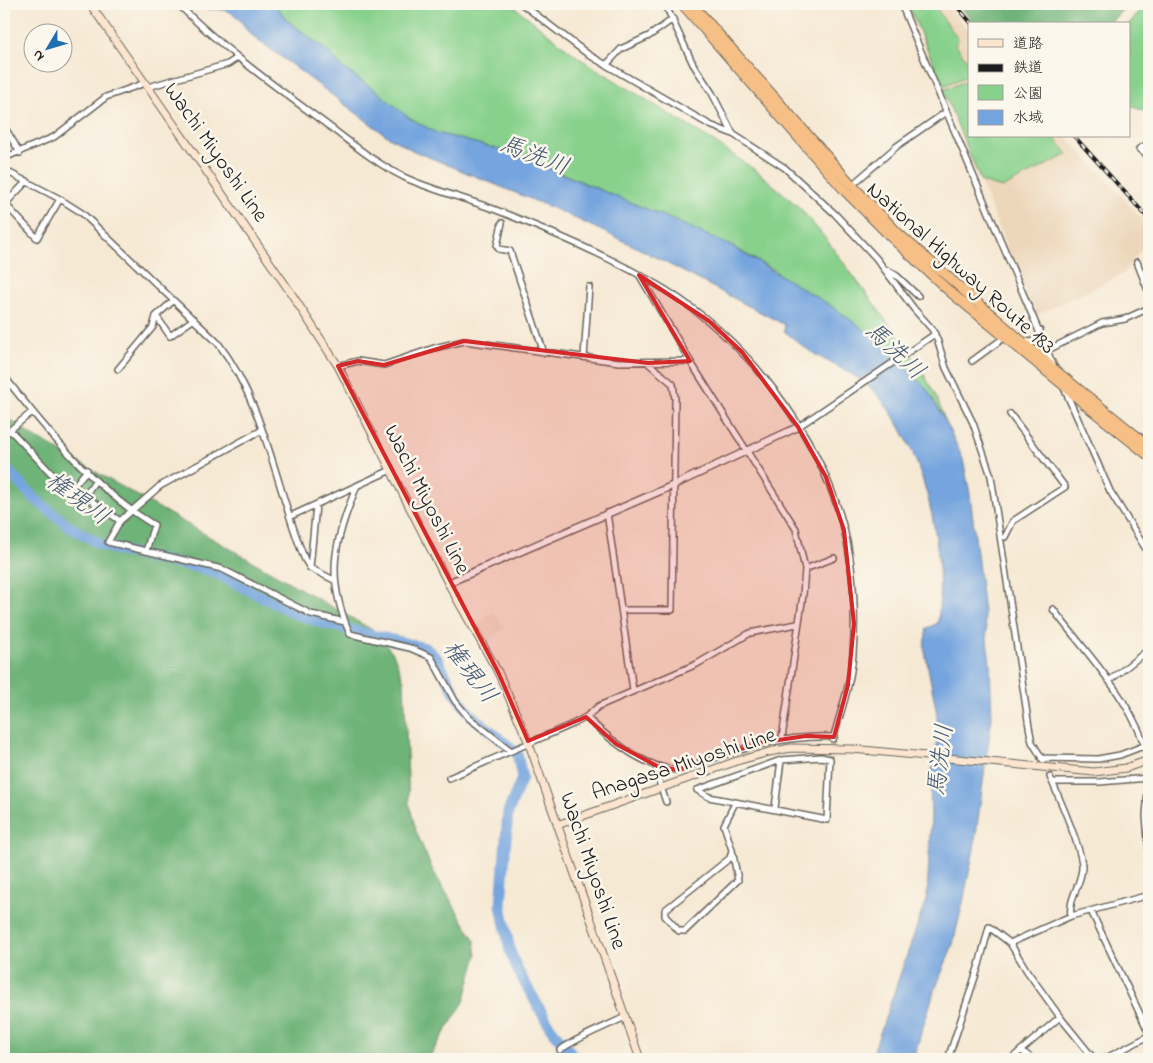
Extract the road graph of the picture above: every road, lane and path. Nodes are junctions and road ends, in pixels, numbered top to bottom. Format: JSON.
{"nodes":[{"id":1,"x":90,"y":4,"type":"edge"},
{"id":2,"x":178,"y":4,"type":"edge"},
{"id":3,"x":522,"y":4,"type":"edge"},
{"id":4,"x":665,"y":4,"type":"edge"},
{"id":5,"x":682,"y":4,"type":"edge"},
{"id":6,"x":692,"y":4,"type":"edge"},
{"id":7,"x":901,"y":4,"type":"edge"},
{"id":8,"x":673,"y":19,"type":"junction"},
{"id":9,"x":237,"y":58,"type":"junction"},
{"id":10,"x":606,"y":65,"type":"junction"},
{"id":11,"x":146,"y":85,"type":"junction"},
{"id":12,"x":946,"y":112,"type":"junction"},
{"id":13,"x":4,"y":126,"type":"edge"},
{"id":14,"x":733,"y":134,"type":"junction"},
{"id":15,"x":1149,"y":148,"type":"edge"},
{"id":16,"x":20,"y":153,"type":"junction"},
{"id":17,"x":1149,"y":157,"type":"edge"},
{"id":18,"x":4,"y":158,"type":"edge"},
{"id":19,"x":4,"y":170,"type":"edge"},
{"id":20,"x":27,"y":181,"type":"junction"},
{"id":21,"x":848,"y":188,"type":"junction"},
{"id":22,"x":60,"y":199,"type":"junction"},
{"id":23,"x":502,"y":223,"type":"dead end"},
{"id":24,"x":1137,"y":262,"type":"dead end"},
{"id":25,"x":884,"y":269,"type":"junction"},
{"id":26,"x":639,"y":275,"type":"junction"},
{"id":27,"x":589,"y":287,"type":"dead end"},
{"id":28,"x":1149,"y":293,"type":"edge"},
{"id":29,"x":918,"y":296,"type":"dead end"},
{"id":30,"x":173,"y":301,"type":"junction"},
{"id":31,"x":1149,"y":308,"type":"edge"},
{"id":32,"x":156,"y":316,"type":"junction"},
{"id":33,"x":194,"y":319,"type":"junction"},
{"id":34,"x":1040,"y":330,"type":"junction"},
{"id":35,"x":935,"y":334,"type":"junction"},
{"id":36,"x":1006,"y":337,"type":"junction"},
{"id":37,"x":1020,"y":340,"type":"junction"},
{"id":38,"x":1048,"y":350,"type":"junction"},
{"id":39,"x":544,"y":353,"type":"junction"},
{"id":40,"x":584,"y":357,"type":"junction"},
{"id":41,"x":690,"y":361,"type":"junction"},
{"id":42,"x":972,"y":361,"type":"dead end"},
{"id":43,"x":648,"y":363,"type":"junction"},
{"id":44,"x":338,"y":366,"type":"junction"},
{"id":45,"x":118,"y":369,"type":"dead end"},
{"id":46,"x":1055,"y":370,"type":"junction"},
{"id":47,"x":4,"y":376,"type":"edge"},
{"id":48,"x":1062,"y":384,"type":"junction"},
{"id":49,"x":1088,"y":408,"type":"junction"},
{"id":50,"x":32,"y":412,"type":"junction"},
{"id":51,"x":1010,"y":414,"type":"dead end"},
{"id":52,"x":1076,"y":414,"type":"junction"},
{"id":53,"x":798,"y":427,"type":"junction"},
{"id":54,"x":10,"y":430,"type":"junction"},
{"id":55,"x":262,"y":430,"type":"junction"},
{"id":56,"x":4,"y":435,"type":"edge"},
{"id":57,"x":1149,"y":446,"type":"edge"},
{"id":58,"x":748,"y":451,"type":"junction"},
{"id":59,"x":1149,"y":456,"type":"edge"},
{"id":60,"x":87,"y":470,"type":"junction"},
{"id":61,"x":391,"y":470,"type":"junction"},
{"id":62,"x":95,"y":481,"type":"junction"},
{"id":63,"x":674,"y":485,"type":"junction"},
{"id":64,"x":356,"y":488,"type":"junction"},
{"id":65,"x":316,"y":505,"type":"junction"},
{"id":66,"x":131,"y":511,"type":"junction"},
{"id":67,"x":607,"y":513,"type":"junction"},
{"id":68,"x":291,"y":516,"type":"junction"},
{"id":69,"x":120,"y":520,"type":"junction"},
{"id":70,"x":1005,"y":536,"type":"dead end"},
{"id":71,"x":146,"y":551,"type":"junction"},
{"id":72,"x":1149,"y":554,"type":"edge"},
{"id":73,"x":834,"y":558,"type":"dead end"},
{"id":74,"x":310,"y":568,"type":"junction"},
{"id":75,"x":805,"y":569,"type":"junction"},
{"id":76,"x":334,"y":580,"type":"junction"},
{"id":77,"x":448,"y":583,"type":"junction"},
{"id":78,"x":1053,"y":609,"type":"dead end"},
{"id":79,"x":621,"y":610,"type":"junction"},
{"id":80,"x":346,"y":624,"type":"junction"},
{"id":81,"x":797,"y":624,"type":"junction"},
{"id":82,"x":1149,"y":649,"type":"edge"},
{"id":83,"x":1110,"y":681,"type":"junction"},
{"id":84,"x":633,"y":690,"type":"junction"},
{"id":85,"x":586,"y":717,"type":"junction"},
{"id":86,"x":782,"y":738,"type":"junction"},
{"id":87,"x":528,"y":741,"type":"junction"},
{"id":88,"x":1146,"y":745,"type":"junction"},
{"id":89,"x":512,"y":751,"type":"junction"},
{"id":90,"x":781,"y":760,"type":"junction"},
{"id":91,"x":1149,"y":760,"type":"edge"},
{"id":92,"x":657,"y":766,"type":"junction"},
{"id":93,"x":1149,"y":777,"type":"edge"},
{"id":94,"x":449,"y":778,"type":"dead end"},
{"id":95,"x":660,"y":790,"type":"junction"},
{"id":96,"x":666,"y":802,"type":"dead end"},
{"id":97,"x":735,"y":803,"type":"junction"},
{"id":98,"x":774,"y":808,"type":"junction"},
{"id":99,"x":557,"y":825,"type":"junction"},
{"id":100,"x":732,"y":850,"type":"junction"},
{"id":101,"x":1149,"y":852,"type":"edge"},
{"id":102,"x":1149,"y":895,"type":"edge"},
{"id":103,"x":1091,"y":911,"type":"junction"},
{"id":104,"x":1071,"y":916,"type":"junction"},
{"id":105,"x":1010,"y":943,"type":"junction"},
{"id":106,"x":625,"y":1018,"type":"junction"},
{"id":107,"x":1060,"y":1018,"type":"junction"},
{"id":108,"x":1149,"y":1034,"type":"edge"},
{"id":109,"x":561,"y":1049,"type":"dead end"},
{"id":110,"x":1021,"y":1050,"type":"junction"},
{"id":111,"x":640,"y":1059,"type":"edge"},
{"id":112,"x":948,"y":1059,"type":"edge"},
{"id":113,"x":1011,"y":1059,"type":"edge"},
{"id":114,"x":1032,"y":1059,"type":"edge"},
{"id":115,"x":1094,"y":1059,"type":"edge"},
{"id":116,"x":1104,"y":1059,"type":"edge"}],
"edges":[{"from":1,"to":11,"type":"main road","name":"Wachi Miyoshi Line"},
{"from":2,"to":9,"type":"street"},
{"from":3,"to":10,"type":"street"},
{"from":4,"to":8,"type":"street"},
{"from":5,"to":21,"type":"highway","name":"National Highway Route 183"},
{"from":6,"to":21,"type":"highway","name":"National Highway Route 183"},
{"from":7,"to":12,"type":"street"},
{"from":8,"to":10,"type":"street"},
{"from":8,"to":14,"type":"street"},
{"from":9,"to":11,"type":"street"},
{"from":9,"to":26,"type":"street"},
{"from":10,"to":14,"type":"street"},
{"from":11,"to":16,"type":"street"},
{"from":11,"to":44,"type":"main road","name":"Wachi Miyoshi Line"},
{"from":12,"to":21,"type":"street"},
{"from":12,"to":34,"type":"street"},
{"from":13,"to":16,"type":"street"},
{"from":14,"to":25,"type":"street"},
{"from":15,"to":17,"type":"street"},
{"from":16,"to":18,"type":"street"},
{"from":19,"to":20,"type":"street"},
{"from":20,"to":22,"type":"street"},
{"from":20,"to":22,"type":"street"},
{"from":21,"to":36,"type":"highway","name":"National Highway Route 183"},
{"from":21,"to":37,"type":"highway","name":"National Highway Route 183"},
{"from":22,"to":30,"type":"street"},
{"from":23,"to":39,"type":"street"},
{"from":24,"to":28,"type":"street"},
{"from":25,"to":29,"type":"street"},
{"from":25,"to":35,"type":"street"},
{"from":26,"to":41,"type":"street"},
{"from":26,"to":53,"type":"street"},
{"from":27,"to":40,"type":"street"},
{"from":30,"to":32,"type":"street"},
{"from":30,"to":33,"type":"street"},
{"from":31,"to":38,"type":"street"},
{"from":32,"to":33,"type":"street"},
{"from":32,"to":45,"type":"street"},
{"from":33,"to":55,"type":"street"},
{"from":34,"to":37,"type":"street"},
{"from":34,"to":38,"type":"street"},
{"from":35,"to":53,"type":"street"},
{"from":35,"to":88,"type":"street"},
{"from":36,"to":42,"type":"street"},
{"from":36,"to":48,"type":"highway","name":"National Highway Route 183"},
{"from":37,"to":46,"type":"highway","name":"National Highway Route 183"},
{"from":38,"to":46,"type":"street"},
{"from":39,"to":40,"type":"street"},
{"from":39,"to":44,"type":"street"},
{"from":40,"to":43,"type":"street"},
{"from":41,"to":43,"type":"street"},
{"from":41,"to":58,"type":"street"},
{"from":43,"to":63,"type":"street"},
{"from":44,"to":61,"type":"main road","name":"Wachi Miyoshi Line"},
{"from":46,"to":48,"type":"street"},
{"from":46,"to":57,"type":"highway","name":"National Highway Route 183"},
{"from":47,"to":50,"type":"street"},
{"from":48,"to":49,"type":"highway","name":"National Highway Route 183"},
{"from":48,"to":52,"type":"street"},
{"from":49,"to":52,"type":"street"},
{"from":49,"to":59,"type":"highway","name":"National Highway Route 183"},
{"from":50,"to":54,"type":"street"},
{"from":50,"to":60,"type":"street"},
{"from":51,"to":70,"type":"street"},
{"from":52,"to":72,"type":"street"},
{"from":53,"to":58,"type":"street"},
{"from":53,"to":86,"type":"street"},
{"from":54,"to":56,"type":"street"},
{"from":54,"to":60,"type":"street"},
{"from":55,"to":66,"type":"street"},
{"from":55,"to":68,"type":"street"},
{"from":58,"to":63,"type":"street"},
{"from":58,"to":75,"type":"street"},
{"from":60,"to":62,"type":"street"},
{"from":61,"to":64,"type":"street"},
{"from":61,"to":77,"type":"main road","name":"Wachi Miyoshi Line"},
{"from":62,"to":66,"type":"street"},
{"from":62,"to":69,"type":"street"},
{"from":63,"to":67,"type":"street"},
{"from":63,"to":79,"type":"street"},
{"from":64,"to":65,"type":"street"},
{"from":64,"to":76,"type":"street"},
{"from":65,"to":68,"type":"street"},
{"from":65,"to":74,"type":"street"},
{"from":66,"to":69,"type":"street"},
{"from":66,"to":71,"type":"street"},
{"from":67,"to":77,"type":"street"},
{"from":67,"to":79,"type":"street"},
{"from":68,"to":74,"type":"street"},
{"from":69,"to":71,"type":"street"},
{"from":71,"to":80,"type":"street"},
{"from":73,"to":75,"type":"street"},
{"from":74,"to":76,"type":"street"},
{"from":75,"to":81,"type":"street"},
{"from":76,"to":80,"type":"street"},
{"from":77,"to":87,"type":"main road","name":"Wachi Miyoshi Line"},
{"from":78,"to":83,"type":"street"},
{"from":79,"to":84,"type":"street"},
{"from":80,"to":89,"type":"street"},
{"from":81,"to":84,"type":"street"},
{"from":81,"to":86,"type":"street"},
{"from":82,"to":83,"type":"street"},
{"from":83,"to":88,"type":"street"},
{"from":84,"to":85,"type":"street"},
{"from":85,"to":87,"type":"street"},
{"from":85,"to":92,"type":"street"},
{"from":86,"to":92,"type":"street"},
{"from":87,"to":89,"type":"street"},
{"from":87,"to":99,"type":"main road","name":"Wachi Miyoshi Line"},
{"from":88,"to":91,"type":"street"},
{"from":89,"to":94,"type":"street"},
{"from":90,"to":97,"type":"street"},
{"from":90,"to":98,"type":"street"},
{"from":90,"to":98,"type":"street"},
{"from":91,"to":95,"type":"main road","name":"Anagasa Miyoshi Line"},
{"from":92,"to":95,"type":"street"},
{"from":93,"to":101,"type":"street"},
{"from":93,"to":104,"type":"street"},
{"from":95,"to":96,"type":"street"},
{"from":95,"to":99,"type":"main road","name":"Anagasa Miyoshi Line"},
{"from":97,"to":98,"type":"street"},
{"from":97,"to":100,"type":"street"},
{"from":99,"to":106,"type":"main road","name":"Wachi Miyoshi Line"},
{"from":100,"to":100,"type":"street"},
{"from":102,"to":103,"type":"street"},
{"from":103,"to":104,"type":"street"},
{"from":103,"to":108,"type":"street"},
{"from":104,"to":105,"type":"street"},
{"from":105,"to":107,"type":"street"},
{"from":105,"to":112,"type":"street"},
{"from":106,"to":109,"type":"street"},
{"from":106,"to":111,"type":"main road","name":"Wachi Miyoshi Line"},
{"from":107,"to":110,"type":"street"},
{"from":107,"to":115,"type":"street"},
{"from":108,"to":116,"type":"street"},
{"from":110,"to":113,"type":"street"},
{"from":110,"to":114,"type":"street"}]}
